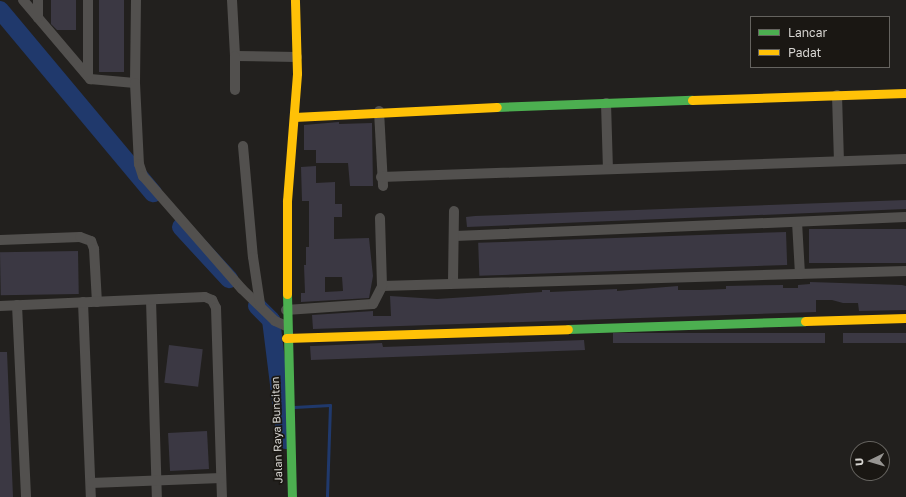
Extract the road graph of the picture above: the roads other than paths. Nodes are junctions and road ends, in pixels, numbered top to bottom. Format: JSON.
{"nodes":[{"id":1,"x":24,"y":0,"type":"edge"},
{"id":2,"x":38,"y":0,"type":"edge"},
{"id":3,"x":88,"y":0,"type":"edge"},
{"id":4,"x":136,"y":0,"type":"edge"},
{"id":5,"x":232,"y":0,"type":"edge"},
{"id":6,"x":295,"y":0,"type":"edge"},
{"id":7,"x":38,"y":18,"type":"junction"},
{"id":8,"x":235,"y":56,"type":"junction"},
{"id":9,"x":297,"y":58,"type":"junction"},
{"id":10,"x":88,"y":76,"type":"junction"},
{"id":11,"x":135,"y":83,"type":"junction"},
{"id":12,"x":235,"y":90,"type":"dead end"},
{"id":13,"x":906,"y":93,"type":"edge"},
{"id":14,"x":837,"y":95,"type":"junction"},
{"id":15,"x":606,"y":103,"type":"junction"},
{"id":16,"x":379,"y":111,"type":"junction"},
{"id":17,"x":298,"y":117,"type":"junction"},
{"id":18,"x":244,"y":146,"type":"dead end"},
{"id":19,"x":906,"y":159,"type":"edge"},
{"id":20,"x":838,"y":161,"type":"junction"},
{"id":21,"x":608,"y":169,"type":"junction"},
{"id":22,"x":454,"y":211,"type":"dead end"},
{"id":23,"x":906,"y":217,"type":"edge"},
{"id":24,"x":380,"y":218,"type":"dead end"},
{"id":25,"x":797,"y":222,"type":"junction"},
{"id":26,"x":455,"y":236,"type":"junction"},
{"id":27,"x":0,"y":240,"type":"edge"},
{"id":28,"x":906,"y":271,"type":"edge"},
{"id":29,"x":800,"y":274,"type":"junction"},
{"id":30,"x":453,"y":282,"type":"junction"},
{"id":31,"x":382,"y":286,"type":"junction"},
{"id":32,"x":151,"y":300,"type":"junction"},
{"id":33,"x":83,"y":302,"type":"junction"},
{"id":34,"x":97,"y":302,"type":"junction"},
{"id":35,"x":260,"y":304,"type":"junction"},
{"id":36,"x":17,"y":305,"type":"junction"},
{"id":37,"x":0,"y":306,"type":"edge"},
{"id":38,"x":290,"y":310,"type":"junction"},
{"id":39,"x":906,"y":318,"type":"edge"},
{"id":40,"x":286,"y":326,"type":"junction"},
{"id":41,"x":291,"y":338,"type":"junction"},
{"id":42,"x":221,"y":478,"type":"junction"},
{"id":43,"x":156,"y":481,"type":"junction"},
{"id":44,"x":91,"y":483,"type":"junction"},
{"id":45,"x":26,"y":497,"type":"edge"},
{"id":46,"x":91,"y":497,"type":"edge"},
{"id":47,"x":157,"y":497,"type":"edge"},
{"id":48,"x":222,"y":497,"type":"edge"},
{"id":49,"x":292,"y":497,"type":"edge"}],
"edges":[{"from":1,"to":7,"type":"street"},
{"from":2,"to":7,"type":"street"},
{"from":3,"to":10,"type":"street"},
{"from":4,"to":11,"type":"street"},
{"from":5,"to":8,"type":"street"},
{"from":6,"to":9,"type":"street","name":"Jalan Raya Buncitan"},
{"from":7,"to":10,"type":"street"},
{"from":8,"to":9,"type":"street"},
{"from":8,"to":12,"type":"street"},
{"from":9,"to":17,"type":"street","name":"Jalan Raya Buncitan"},
{"from":10,"to":11,"type":"street"},
{"from":11,"to":35,"type":"street"},
{"from":13,"to":14,"type":"street"},
{"from":14,"to":15,"type":"street"},
{"from":14,"to":20,"type":"street"},
{"from":15,"to":16,"type":"street"},
{"from":15,"to":21,"type":"street"},
{"from":16,"to":17,"type":"street"},
{"from":16,"to":21,"type":"street"},
{"from":17,"to":38,"type":"street","name":"Jalan Raya Buncitan"},
{"from":18,"to":35,"type":"street"},
{"from":19,"to":20,"type":"street"},
{"from":20,"to":21,"type":"street"},
{"from":22,"to":26,"type":"street"},
{"from":23,"to":25,"type":"street"},
{"from":24,"to":31,"type":"street"},
{"from":25,"to":26,"type":"street"},
{"from":25,"to":29,"type":"street"},
{"from":26,"to":30,"type":"street"},
{"from":27,"to":34,"type":"street"},
{"from":28,"to":29,"type":"street"},
{"from":29,"to":30,"type":"street"},
{"from":30,"to":31,"type":"street"},
{"from":31,"to":38,"type":"street"},
{"from":32,"to":34,"type":"street"},
{"from":32,"to":42,"type":"street"},
{"from":32,"to":43,"type":"street"},
{"from":33,"to":34,"type":"street"},
{"from":33,"to":36,"type":"street"},
{"from":33,"to":44,"type":"street"},
{"from":35,"to":40,"type":"street"},
{"from":36,"to":37,"type":"street"},
{"from":36,"to":45,"type":"street"},
{"from":38,"to":40,"type":"street","name":"Jalan Raya Buncitan"},
{"from":39,"to":41,"type":"street"},
{"from":40,"to":41,"type":"street","name":"Jalan Raya Buncitan"},
{"from":41,"to":49,"type":"street","name":"Jalan Raya Buncitan"},
{"from":42,"to":43,"type":"street"},
{"from":42,"to":48,"type":"street"},
{"from":43,"to":44,"type":"street"},
{"from":43,"to":47,"type":"street"},
{"from":44,"to":46,"type":"street"}]}
